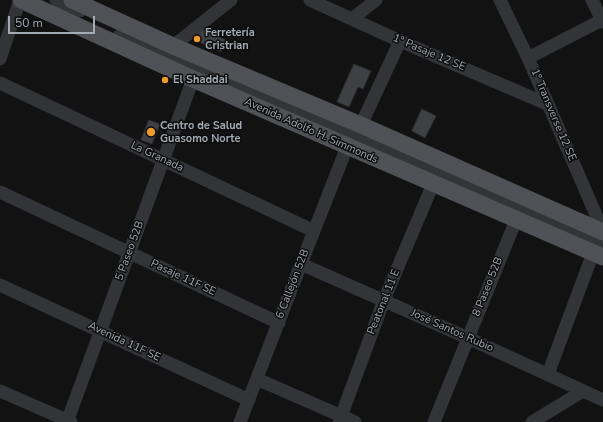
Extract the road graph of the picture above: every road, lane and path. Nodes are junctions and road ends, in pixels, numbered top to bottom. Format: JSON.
{"nodes":[{"id":1,"x":20,"y":0,"type":"edge"},
{"id":2,"x":39,"y":0,"type":"edge"},
{"id":3,"x":56,"y":0,"type":"edge"},
{"id":4,"x":72,"y":0,"type":"edge"},
{"id":5,"x":231,"y":0,"type":"edge"},
{"id":6,"x":310,"y":0,"type":"edge"},
{"id":7,"x":376,"y":0,"type":"edge"},
{"id":8,"x":500,"y":0,"type":"edge"},
{"id":9,"x":592,"y":0,"type":"edge"},
{"id":10,"x":352,"y":19,"type":"junction"},
{"id":11,"x":603,"y":21,"type":"edge"},
{"id":12,"x":400,"y":41,"type":"junction"},
{"id":13,"x":173,"y":46,"type":"junction"},
{"id":14,"x":528,"y":58,"type":"junction"},
{"id":15,"x":0,"y":59,"type":"edge"},
{"id":16,"x":193,"y":79,"type":"junction"},
{"id":17,"x":0,"y":84,"type":"edge"},
{"id":18,"x":547,"y":104,"type":"junction"},
{"id":19,"x":361,"y":125,"type":"junction"},
{"id":20,"x":347,"y":146,"type":"junction"},
{"id":21,"x":164,"y":160,"type":"junction"},
{"id":22,"x":433,"y":184,"type":"junction"},
{"id":23,"x":0,"y":192,"type":"edge"},
{"id":24,"x":516,"y":220,"type":"junction"},
{"id":25,"x":314,"y":231,"type":"junction"},
{"id":26,"x":603,"y":232,"type":"edge"},
{"id":27,"x":600,"y":250,"type":"edge"},
{"id":28,"x":129,"y":253,"type":"junction"},
{"id":29,"x":301,"y":264,"type":"junction"},
{"id":30,"x":0,"y":285,"type":"edge"},
{"id":31,"x":384,"y":300,"type":"junction"},
{"id":32,"x":278,"y":323,"type":"junction"},
{"id":33,"x":100,"y":331,"type":"junction"},
{"id":34,"x":468,"y":338,"type":"junction"},
{"id":35,"x":548,"y":374,"type":"junction"},
{"id":36,"x":257,"y":379,"type":"junction"},
{"id":37,"x":0,"y":390,"type":"edge"},
{"id":38,"x":583,"y":391,"type":"junction"},
{"id":39,"x":248,"y":400,"type":"junction"},
{"id":40,"x":603,"y":400,"type":"edge"},
{"id":41,"x":340,"y":419,"type":"edge"},
{"id":42,"x":68,"y":421,"type":"edge"},
{"id":43,"x":240,"y":422,"type":"edge"},
{"id":44,"x":355,"y":422,"type":"edge"},
{"id":45,"x":434,"y":422,"type":"edge"},
{"id":46,"x":532,"y":422,"type":"edge"}],
"edges":[{"from":1,"to":15,"type":"street"},
{"from":1,"to":16,"type":"main road","name":"Avenida Adolfo H. Simmonds"},
{"from":2,"to":27,"type":"street","name":"Avenida Adolfo H. Simmonds"},
{"from":3,"to":27,"type":"street","name":"Avenida Adolfo H. Simmonds"},
{"from":4,"to":13,"type":"main road"},
{"from":5,"to":13,"type":"street"},
{"from":6,"to":10,"type":"street","name":"1° Pasaje 12 SE"},
{"from":7,"to":10,"type":"street"},
{"from":8,"to":14,"type":"street","name":"1° Transverse 12 SE"},
{"from":9,"to":11,"type":"street"},
{"from":10,"to":12,"type":"street","name":"1° Pasaje 12 SE"},
{"from":11,"to":14,"type":"street"},
{"from":12,"to":18,"type":"street","name":"1° Pasaje 12 SE"},
{"from":12,"to":19,"type":"street"},
{"from":13,"to":19,"type":"main road"},
{"from":14,"to":18,"type":"street","name":"1° Transverse 12 SE"},
{"from":16,"to":20,"type":"main road","name":"Avenida Adolfo H. Simmonds"},
{"from":16,"to":21,"type":"street","name":"5 Paseo 52B"},
{"from":17,"to":21,"type":"street","name":"La Granada"},
{"from":18,"to":26,"type":"street","name":"1° Transverse 12 SE"},
{"from":19,"to":26,"type":"main road"},
{"from":20,"to":22,"type":"main road","name":"Avenida Adolfo H. Simmonds"},
{"from":20,"to":25,"type":"street","name":"6 Callejón 52B"},
{"from":21,"to":25,"type":"street","name":"La Granada"},
{"from":21,"to":28,"type":"street","name":"5 Paseo 52B"},
{"from":22,"to":24,"type":"main road","name":"Avenida Adolfo H. Simmonds"},
{"from":22,"to":31,"type":"street","name":"Peatonal 11 E"},
{"from":23,"to":28,"type":"street","name":"Pasaje 11F SE"},
{"from":24,"to":27,"type":"main road","name":"Avenida Adolfo H. Simmonds"},
{"from":24,"to":34,"type":"street","name":"8 Paseo 52B"},
{"from":25,"to":29,"type":"street","name":"6 Callejón 52B"},
{"from":27,"to":35,"type":"street"},
{"from":28,"to":32,"type":"street","name":"Pasaje 11F SE"},
{"from":28,"to":33,"type":"street","name":"5 Paseo 52B"},
{"from":29,"to":31,"type":"street","name":"José Santos Rubio"},
{"from":29,"to":32,"type":"street","name":"6 Callejón 52B"},
{"from":30,"to":33,"type":"street","name":"Avenida 11F SE"},
{"from":31,"to":34,"type":"street","name":"José Santos Rubio"},
{"from":31,"to":41,"type":"street","name":"Peatonal 11 E"},
{"from":32,"to":36,"type":"street","name":"6 Callejón 52B"},
{"from":33,"to":39,"type":"street","name":"Avenida 11F SE"},
{"from":33,"to":42,"type":"street","name":"5 Paseo 52B"},
{"from":34,"to":35,"type":"street","name":"José Santos Rubio"},
{"from":34,"to":45,"type":"street","name":"8 Paseo 52B"},
{"from":35,"to":38,"type":"street","name":"José Santos Rubio"},
{"from":36,"to":39,"type":"street","name":"6 Callejón 52B"},
{"from":36,"to":41,"type":"street"},
{"from":37,"to":42,"type":"street"},
{"from":38,"to":40,"type":"street","name":"José Santos Rubio"},
{"from":38,"to":46,"type":"street"},
{"from":39,"to":43,"type":"street","name":"6 Callejón 52B"},
{"from":41,"to":44,"type":"street"}]}
